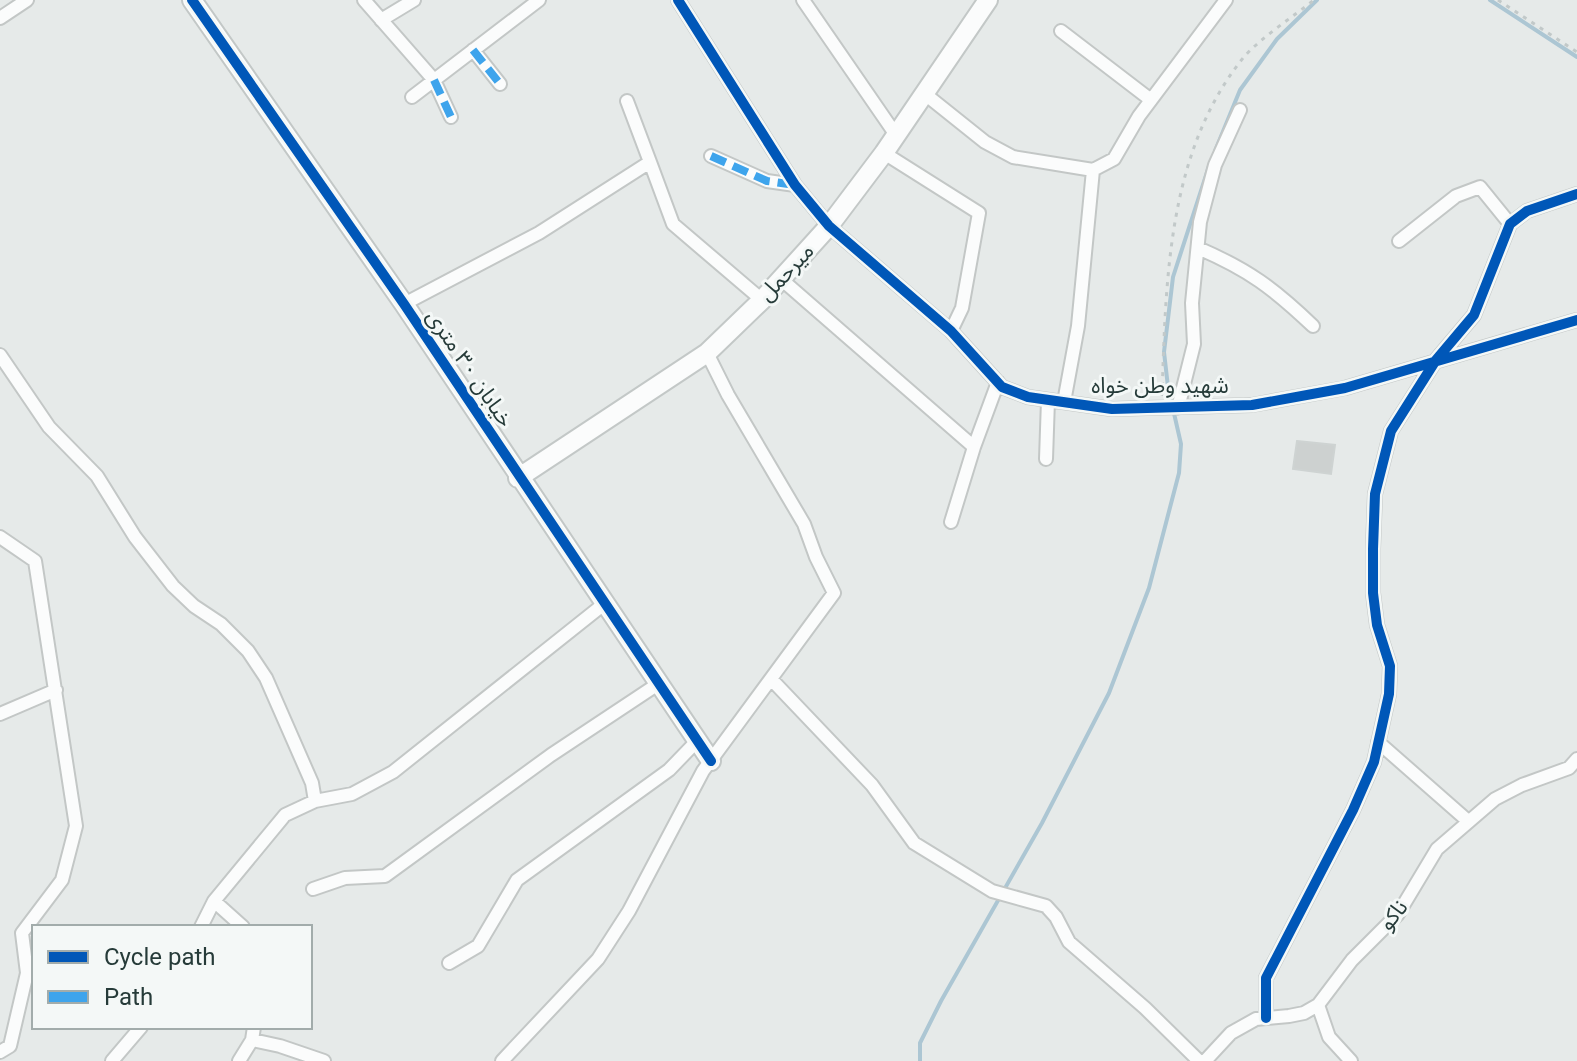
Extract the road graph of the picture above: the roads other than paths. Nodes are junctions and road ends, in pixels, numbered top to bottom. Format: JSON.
{"nodes":[{"id":1,"x":27,"y":0,"type":"edge"},
{"id":2,"x":192,"y":0,"type":"edge"},
{"id":3,"x":364,"y":0,"type":"edge"},
{"id":4,"x":414,"y":0,"type":"edge"},
{"id":5,"x":539,"y":0,"type":"edge"},
{"id":6,"x":678,"y":0,"type":"edge"},
{"id":7,"x":803,"y":0,"type":"edge"},
{"id":8,"x":1226,"y":0,"type":"edge"},
{"id":9,"x":978,"y":5,"type":"edge"},
{"id":10,"x":0,"y":18,"type":"edge"},
{"id":11,"x":381,"y":20,"type":"junction"},
{"id":12,"x":1061,"y":31,"type":"dead end"},
{"id":13,"x":473,"y":50,"type":"junction"},
{"id":14,"x":434,"y":80,"type":"junction"},
{"id":15,"x":500,"y":84,"type":"dead end"},
{"id":16,"x":925,"y":94,"type":"junction"},
{"id":17,"x":412,"y":97,"type":"dead end"},
{"id":18,"x":1151,"y":100,"type":"junction"},
{"id":19,"x":627,"y":101,"type":"dead end"},
{"id":20,"x":1240,"y":110,"type":"dead end"},
{"id":21,"x":451,"y":117,"type":"dead end"},
{"id":22,"x":896,"y":135,"type":"junction"},
{"id":23,"x":884,"y":153,"type":"junction"},
{"id":24,"x":711,"y":156,"type":"dead end"},
{"id":25,"x":650,"y":162,"type":"junction"},
{"id":26,"x":1093,"y":170,"type":"junction"},
{"id":27,"x":795,"y":185,"type":"junction"},
{"id":28,"x":1577,"y":194,"type":"edge"},
{"id":29,"x":1510,"y":224,"type":"junction"},
{"id":30,"x":829,"y":226,"type":"junction"},
{"id":31,"x":1399,"y":241,"type":"dead end"},
{"id":32,"x":1198,"y":248,"type":"junction"},
{"id":33,"x":781,"y":279,"type":"junction"},
{"id":34,"x":762,"y":300,"type":"junction"},
{"id":35,"x":404,"y":304,"type":"junction"},
{"id":36,"x":1577,"y":320,"type":"edge"},
{"id":37,"x":1313,"y":326,"type":"dead end"},
{"id":38,"x":951,"y":331,"type":"junction"},
{"id":39,"x":707,"y":353,"type":"junction"},
{"id":40,"x":0,"y":355,"type":"edge"},
{"id":41,"x":1436,"y":360,"type":"junction"},
{"id":42,"x":998,"y":382,"type":"junction"},
{"id":43,"x":1048,"y":400,"type":"junction"},
{"id":44,"x":1064,"y":402,"type":"junction"},
{"id":45,"x":1178,"y":408,"type":"junction"},
{"id":46,"x":974,"y":447,"type":"junction"},
{"id":47,"x":1046,"y":459,"type":"dead end"},
{"id":48,"x":518,"y":478,"type":"junction"},
{"id":49,"x":951,"y":522,"type":"dead end"},
{"id":50,"x":0,"y":537,"type":"edge"},
{"id":51,"x":604,"y":604,"type":"junction"},
{"id":52,"x":772,"y":680,"type":"junction"},
{"id":53,"x":658,"y":684,"type":"junction"},
{"id":54,"x":56,"y":690,"type":"junction"},
{"id":55,"x":0,"y":714,"type":"edge"},
{"id":56,"x":697,"y":741,"type":"junction"},
{"id":57,"x":1378,"y":742,"type":"junction"},
{"id":58,"x":1577,"y":759,"type":"edge"},
{"id":59,"x":711,"y":761,"type":"junction"},
{"id":60,"x":315,"y":801,"type":"junction"},
{"id":61,"x":1468,"y":821,"type":"junction"},
{"id":62,"x":313,"y":889,"type":"dead end"},
{"id":63,"x":214,"y":901,"type":"junction"},
{"id":64,"x":202,"y":925,"type":"edge"},
{"id":65,"x":241,"y":925,"type":"edge"},
{"id":66,"x":449,"y":963,"type":"dead end"},
{"id":67,"x":1318,"y":1005,"type":"junction"},
{"id":68,"x":1266,"y":1018,"type":"junction"},
{"id":69,"x":139,"y":1029,"type":"edge"},
{"id":70,"x":253,"y":1034,"type":"edge"},
{"id":71,"x":0,"y":1052,"type":"edge"},
{"id":72,"x":112,"y":1061,"type":"edge"},
{"id":73,"x":239,"y":1061,"type":"edge"},
{"id":74,"x":324,"y":1061,"type":"edge"},
{"id":75,"x":502,"y":1061,"type":"edge"},
{"id":76,"x":1199,"y":1061,"type":"edge"},
{"id":77,"x":1205,"y":1061,"type":"edge"},
{"id":78,"x":1351,"y":1061,"type":"edge"}],
"edges":[{"from":1,"to":10,"type":"street"},
{"from":2,"to":35,"type":"street","name":"خیابان ۳۰ متری"},
{"from":3,"to":11,"type":"street"},
{"from":4,"to":11,"type":"street"},
{"from":5,"to":13,"type":"street"},
{"from":6,"to":27,"type":"street","name":"شهید وطن خواه"},
{"from":7,"to":22,"type":"street"},
{"from":8,"to":18,"type":"street"},
{"from":9,"to":16,"type":"street","name":"میرحمل"},
{"from":11,"to":14,"type":"street"},
{"from":12,"to":18,"type":"street"},
{"from":13,"to":14,"type":"street"},
{"from":13,"to":15,"type":"street"},
{"from":14,"to":17,"type":"street"},
{"from":14,"to":21,"type":"street"},
{"from":16,"to":22,"type":"street","name":"میرحمل"},
{"from":16,"to":26,"type":"street"},
{"from":18,"to":26,"type":"street"},
{"from":19,"to":25,"type":"street"},
{"from":20,"to":32,"type":"street"},
{"from":22,"to":23,"type":"street","name":"میرحمل"},
{"from":23,"to":30,"type":"street","name":"میرحمل"},
{"from":23,"to":38,"type":"street"},
{"from":24,"to":27,"type":"street"},
{"from":25,"to":34,"type":"street"},
{"from":25,"to":35,"type":"street"},
{"from":26,"to":44,"type":"street"},
{"from":27,"to":30,"type":"street","name":"شهید وطن خواه"},
{"from":28,"to":29,"type":"street"},
{"from":29,"to":31,"type":"street"},
{"from":29,"to":41,"type":"street"},
{"from":30,"to":33,"type":"street","name":"میرحمل"},
{"from":30,"to":38,"type":"street","name":"شهید وطن خواه"},
{"from":32,"to":37,"type":"street"},
{"from":32,"to":45,"type":"street"},
{"from":33,"to":34,"type":"street","name":"میرحمل"},
{"from":33,"to":46,"type":"street"},
{"from":34,"to":39,"type":"street","name":"میرحمل"},
{"from":35,"to":48,"type":"street","name":"خیابان ۳۰ متری"},
{"from":36,"to":41,"type":"street","name":"شهید وطن خواه"},
{"from":38,"to":42,"type":"street","name":"شهید وطن خواه"},
{"from":39,"to":48,"type":"street","name":"میرحمل"},
{"from":39,"to":52,"type":"street"},
{"from":40,"to":60,"type":"street"},
{"from":41,"to":45,"type":"street","name":"شهید وطن خواه"},
{"from":41,"to":57,"type":"street"},
{"from":42,"to":43,"type":"street","name":"شهید وطن خواه"},
{"from":42,"to":46,"type":"street"},
{"from":43,"to":44,"type":"street","name":"شهید وطن خواه"},
{"from":43,"to":47,"type":"street"},
{"from":44,"to":45,"type":"street","name":"شهید وطن خواه"},
{"from":46,"to":49,"type":"street"},
{"from":48,"to":51,"type":"street","name":"خیابان ۳۰ متری"},
{"from":50,"to":54,"type":"street"},
{"from":51,"to":53,"type":"street","name":"خیابان ۳۰ متری"},
{"from":51,"to":60,"type":"street"},
{"from":52,"to":59,"type":"street"},
{"from":52,"to":76,"type":"street"},
{"from":53,"to":56,"type":"street","name":"خیابان ۳۰ متری"},
{"from":53,"to":62,"type":"street"},
{"from":54,"to":55,"type":"street"},
{"from":54,"to":71,"type":"street"},
{"from":56,"to":59,"type":"street","name":"خیابان ۳۰ متری"},
{"from":56,"to":66,"type":"street"},
{"from":57,"to":61,"type":"street"},
{"from":57,"to":68,"type":"street"},
{"from":58,"to":61,"type":"street","name":"ناکو"},
{"from":59,"to":75,"type":"street"},
{"from":60,"to":63,"type":"street"},
{"from":61,"to":67,"type":"street","name":"ناکو"},
{"from":63,"to":64,"type":"street"},
{"from":63,"to":65,"type":"street"},
{"from":67,"to":68,"type":"street"},
{"from":67,"to":78,"type":"street"},
{"from":68,"to":77,"type":"street"},
{"from":69,"to":72,"type":"street"},
{"from":70,"to":73,"type":"street"},
{"from":70,"to":74,"type":"street"}]}
